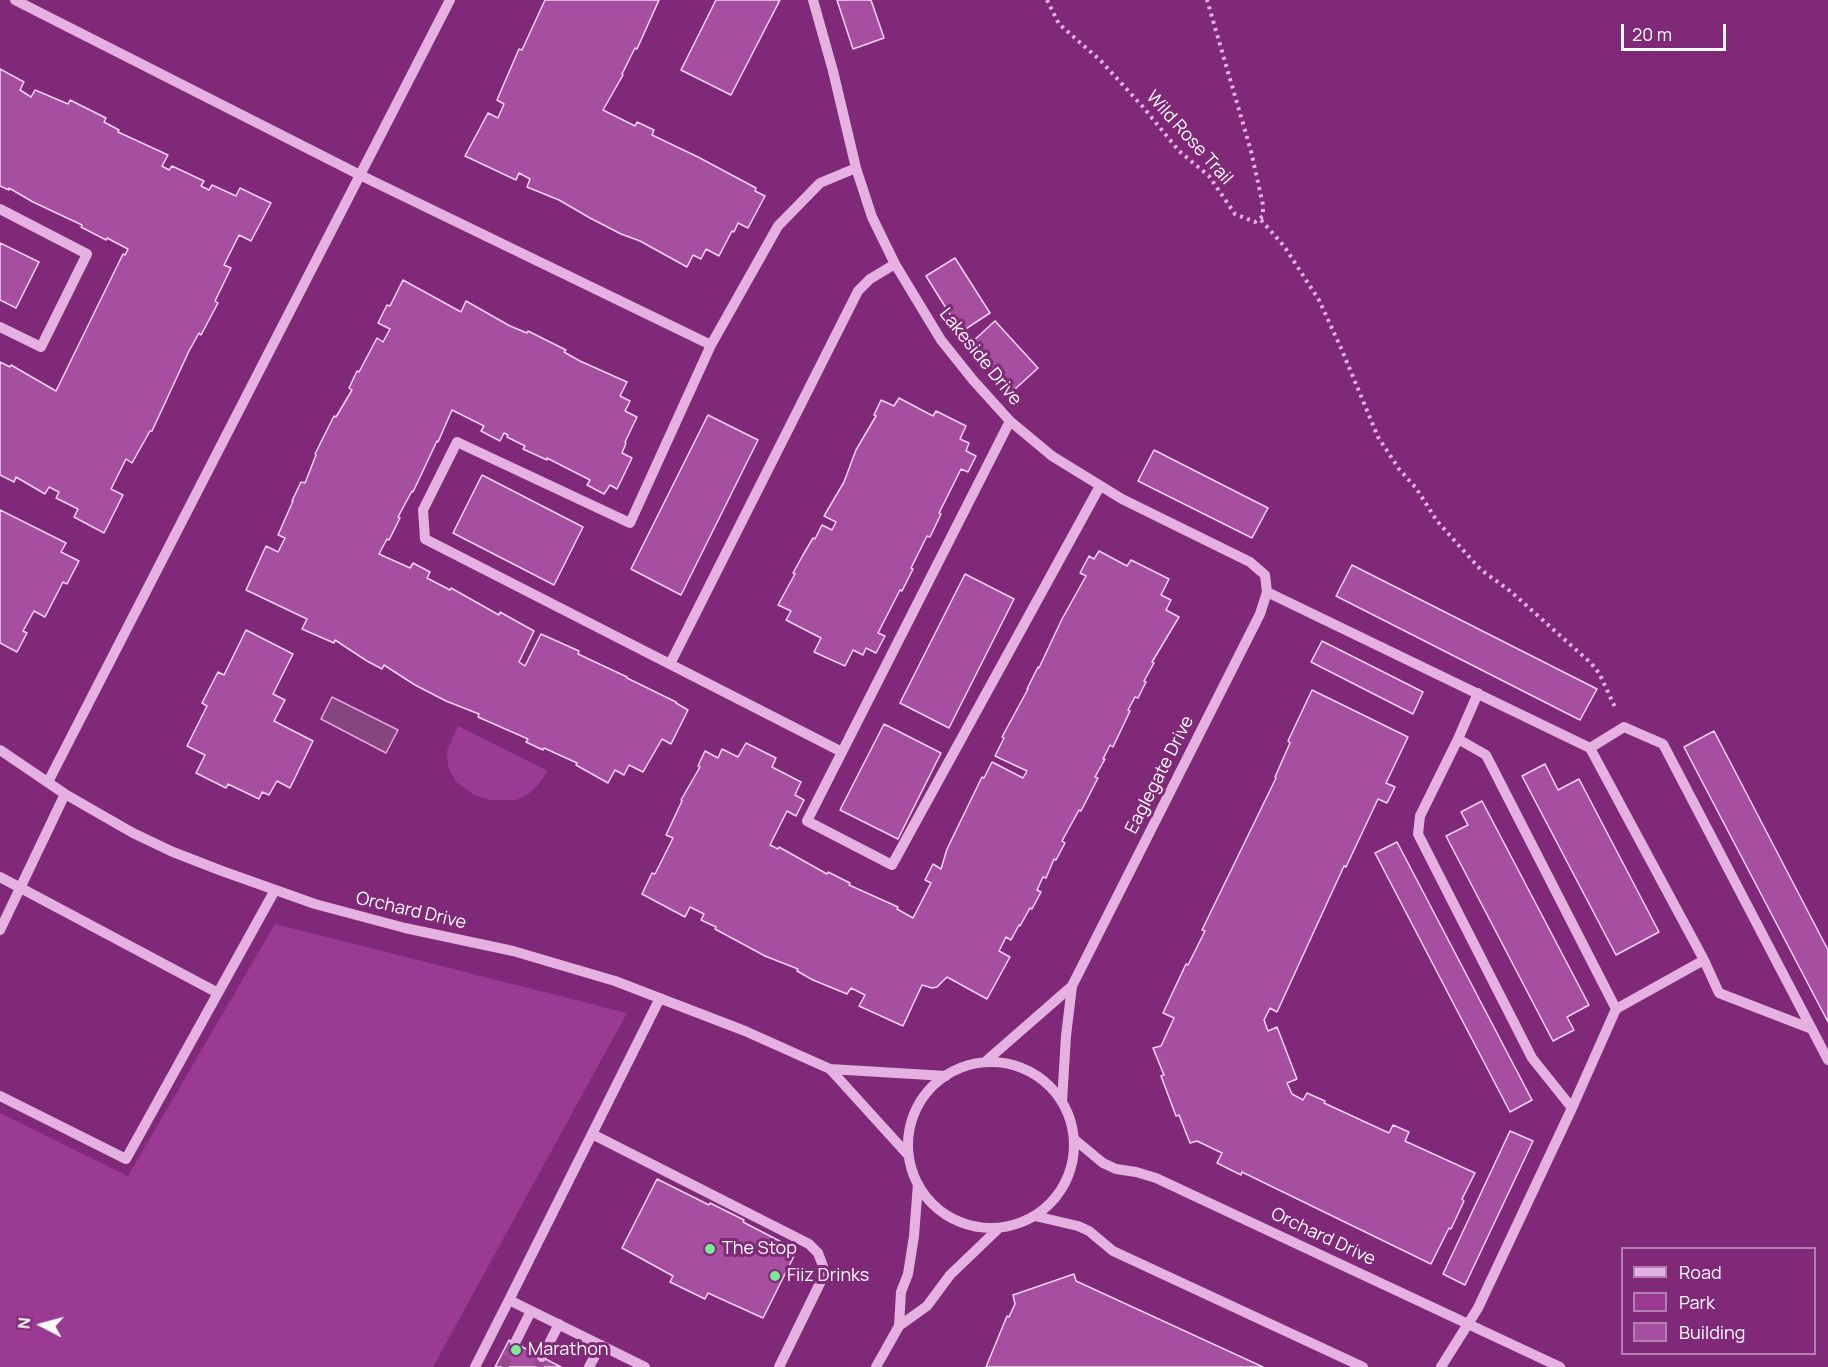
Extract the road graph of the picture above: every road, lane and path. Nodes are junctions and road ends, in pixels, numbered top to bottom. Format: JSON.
{"nodes":[{"id":1,"x":15,"y":0,"type":"edge"},
{"id":2,"x":450,"y":0,"type":"edge"},
{"id":3,"x":813,"y":0,"type":"edge"},
{"id":4,"x":1047,"y":0,"type":"edge"},
{"id":5,"x":1207,"y":0,"type":"edge"},
{"id":6,"x":856,"y":168,"type":"junction"},
{"id":7,"x":360,"y":175,"type":"junction"},
{"id":8,"x":0,"y":209,"type":"edge"},
{"id":9,"x":1260,"y":220,"type":"junction"},
{"id":10,"x":895,"y":264,"type":"junction"},
{"id":11,"x":0,"y":327,"type":"edge"},
{"id":12,"x":711,"y":345,"type":"junction"},
{"id":13,"x":1010,"y":421,"type":"junction"},
{"id":14,"x":1100,"y":486,"type":"junction"},
{"id":15,"x":1265,"y":575,"type":"joint"},
{"id":16,"x":1267,"y":592,"type":"junction"},
{"id":17,"x":670,"y":664,"type":"junction"},
{"id":18,"x":1478,"y":693,"type":"junction"},
{"id":19,"x":1615,"y":706,"type":"dead end"},
{"id":20,"x":1458,"y":739,"type":"junction"},
{"id":21,"x":1590,"y":748,"type":"junction"},
{"id":22,"x":0,"y":750,"type":"edge"},
{"id":23,"x":842,"y":752,"type":"junction"},
{"id":24,"x":48,"y":782,"type":"junction"},
{"id":25,"x":65,"y":794,"type":"junction"},
{"id":26,"x":0,"y":877,"type":"edge"},
{"id":27,"x":20,"y":888,"type":"junction"},
{"id":28,"x":275,"y":890,"type":"junction"},
{"id":29,"x":0,"y":930,"type":"edge"},
{"id":30,"x":1704,"y":960,"type":"junction"},
{"id":31,"x":1072,"y":986,"type":"junction"},
{"id":32,"x":218,"y":993,"type":"junction"},
{"id":33,"x":660,"y":998,"type":"junction"},
{"id":34,"x":1616,"y":1009,"type":"junction"},
{"id":35,"x":1812,"y":1029,"type":"junction"},
{"id":36,"x":1828,"y":1060,"type":"edge"},
{"id":37,"x":985,"y":1062,"type":"junction"},
{"id":38,"x":830,"y":1069,"type":"junction"},
{"id":39,"x":946,"y":1076,"type":"junction"},
{"id":40,"x":0,"y":1096,"type":"edge"},
{"id":41,"x":1062,"y":1102,"type":"junction"},
{"id":42,"x":1572,"y":1108,"type":"junction"},
{"id":43,"x":592,"y":1134,"type":"junction"},
{"id":44,"x":1074,"y":1139,"type":"junction"},
{"id":45,"x":909,"y":1156,"type":"junction"},
{"id":46,"x":918,"y":1184,"type":"junction"},
{"id":47,"x":1035,"y":1216,"type":"junction"},
{"id":48,"x":999,"y":1228,"type":"junction"},
{"id":49,"x":509,"y":1300,"type":"junction"},
{"id":50,"x":531,"y":1311,"type":"junction"},
{"id":51,"x":559,"y":1324,"type":"junction"},
{"id":52,"x":1468,"y":1324,"type":"junction"},
{"id":53,"x":899,"y":1326,"type":"junction"},
{"id":54,"x":515,"y":1343,"type":"tunnel mouth"},
{"id":55,"x":601,"y":1345,"type":"junction"},
{"id":56,"x":542,"y":1358,"type":"tunnel mouth"},
{"id":57,"x":640,"y":1366,"type":"edge"},
{"id":58,"x":475,"y":1367,"type":"edge"},
{"id":59,"x":589,"y":1367,"type":"edge"},
{"id":60,"x":779,"y":1367,"type":"edge"},
{"id":61,"x":876,"y":1367,"type":"edge"},
{"id":62,"x":1363,"y":1367,"type":"edge"},
{"id":63,"x":1441,"y":1367,"type":"edge"},
{"id":64,"x":1560,"y":1367,"type":"edge"}],
"edges":[{"from":1,"to":7,"type":"street"},
{"from":2,"to":7,"type":"street"},
{"from":3,"to":6,"type":"street","name":"Lakeside Drive"},
{"from":4,"to":9,"type":"path","name":"Wild Rose Trail"},
{"from":5,"to":9,"type":"path","name":"Wild Rose Trail"},
{"from":6,"to":10,"type":"street","name":"Lakeside Drive"},
{"from":6,"to":12,"type":"street"},
{"from":7,"to":12,"type":"street"},
{"from":7,"to":24,"type":"street"},
{"from":8,"to":11,"type":"street"},
{"from":9,"to":19,"type":"path"},
{"from":10,"to":13,"type":"street","name":"Lakeside Drive"},
{"from":10,"to":17,"type":"street"},
{"from":12,"to":17,"type":"street"},
{"from":13,"to":14,"type":"street","name":"Lakeside Drive"},
{"from":13,"to":23,"type":"street"},
{"from":14,"to":15,"type":"street","name":"Lakeside Drive"},
{"from":14,"to":23,"type":"street"},
{"from":15,"to":16,"type":"street","name":"Eaglegate Drive"},
{"from":16,"to":18,"type":"street"},
{"from":16,"to":31,"type":"street","name":"Eaglegate Drive"},
{"from":17,"to":23,"type":"street"},
{"from":18,"to":20,"type":"street"},
{"from":18,"to":21,"type":"street"},
{"from":20,"to":34,"type":"street"},
{"from":20,"to":42,"type":"street"},
{"from":21,"to":30,"type":"street"},
{"from":21,"to":35,"type":"street"},
{"from":22,"to":24,"type":"street","name":"Orchard Drive"},
{"from":24,"to":25,"type":"street","name":"Orchard Drive"},
{"from":25,"to":27,"type":"street"},
{"from":25,"to":28,"type":"street","name":"Orchard Drive"},
{"from":26,"to":27,"type":"street"},
{"from":27,"to":29,"type":"street"},
{"from":27,"to":32,"type":"street"},
{"from":28,"to":32,"type":"street"},
{"from":28,"to":33,"type":"street","name":"Orchard Drive"},
{"from":30,"to":34,"type":"street"},
{"from":30,"to":35,"type":"street"},
{"from":31,"to":37,"type":"street","name":"Eaglegate Drive"},
{"from":31,"to":41,"type":"street","name":"Eaglegate Drive"},
{"from":32,"to":40,"type":"street"},
{"from":33,"to":38,"type":"street","name":"Orchard Drive"},
{"from":33,"to":43,"type":"street"},
{"from":34,"to":42,"type":"street"},
{"from":35,"to":36,"type":"street"},
{"from":37,"to":39,"type":"street"},
{"from":37,"to":41,"type":"street"},
{"from":38,"to":39,"type":"street","name":"Orchard Drive"},
{"from":38,"to":45,"type":"street","name":"Orchard Drive"},
{"from":39,"to":45,"type":"street"},
{"from":41,"to":44,"type":"street"},
{"from":42,"to":52,"type":"street"},
{"from":43,"to":49,"type":"street"},
{"from":43,"to":60,"type":"street"},
{"from":44,"to":47,"type":"street"},
{"from":44,"to":52,"type":"street","name":"Orchard Drive"},
{"from":45,"to":46,"type":"street"},
{"from":46,"to":48,"type":"street"},
{"from":46,"to":53,"type":"street"},
{"from":47,"to":48,"type":"street"},
{"from":47,"to":62,"type":"street"},
{"from":48,"to":53,"type":"street"},
{"from":49,"to":50,"type":"street"},
{"from":49,"to":58,"type":"street"},
{"from":50,"to":51,"type":"street"},
{"from":50,"to":54,"type":"street"},
{"from":51,"to":55,"type":"street"},
{"from":51,"to":56,"type":"street"},
{"from":52,"to":63,"type":"street"},
{"from":52,"to":64,"type":"street","name":"Orchard Drive"},
{"from":53,"to":61,"type":"street"},
{"from":55,"to":57,"type":"street"},
{"from":55,"to":59,"type":"street"}]}
